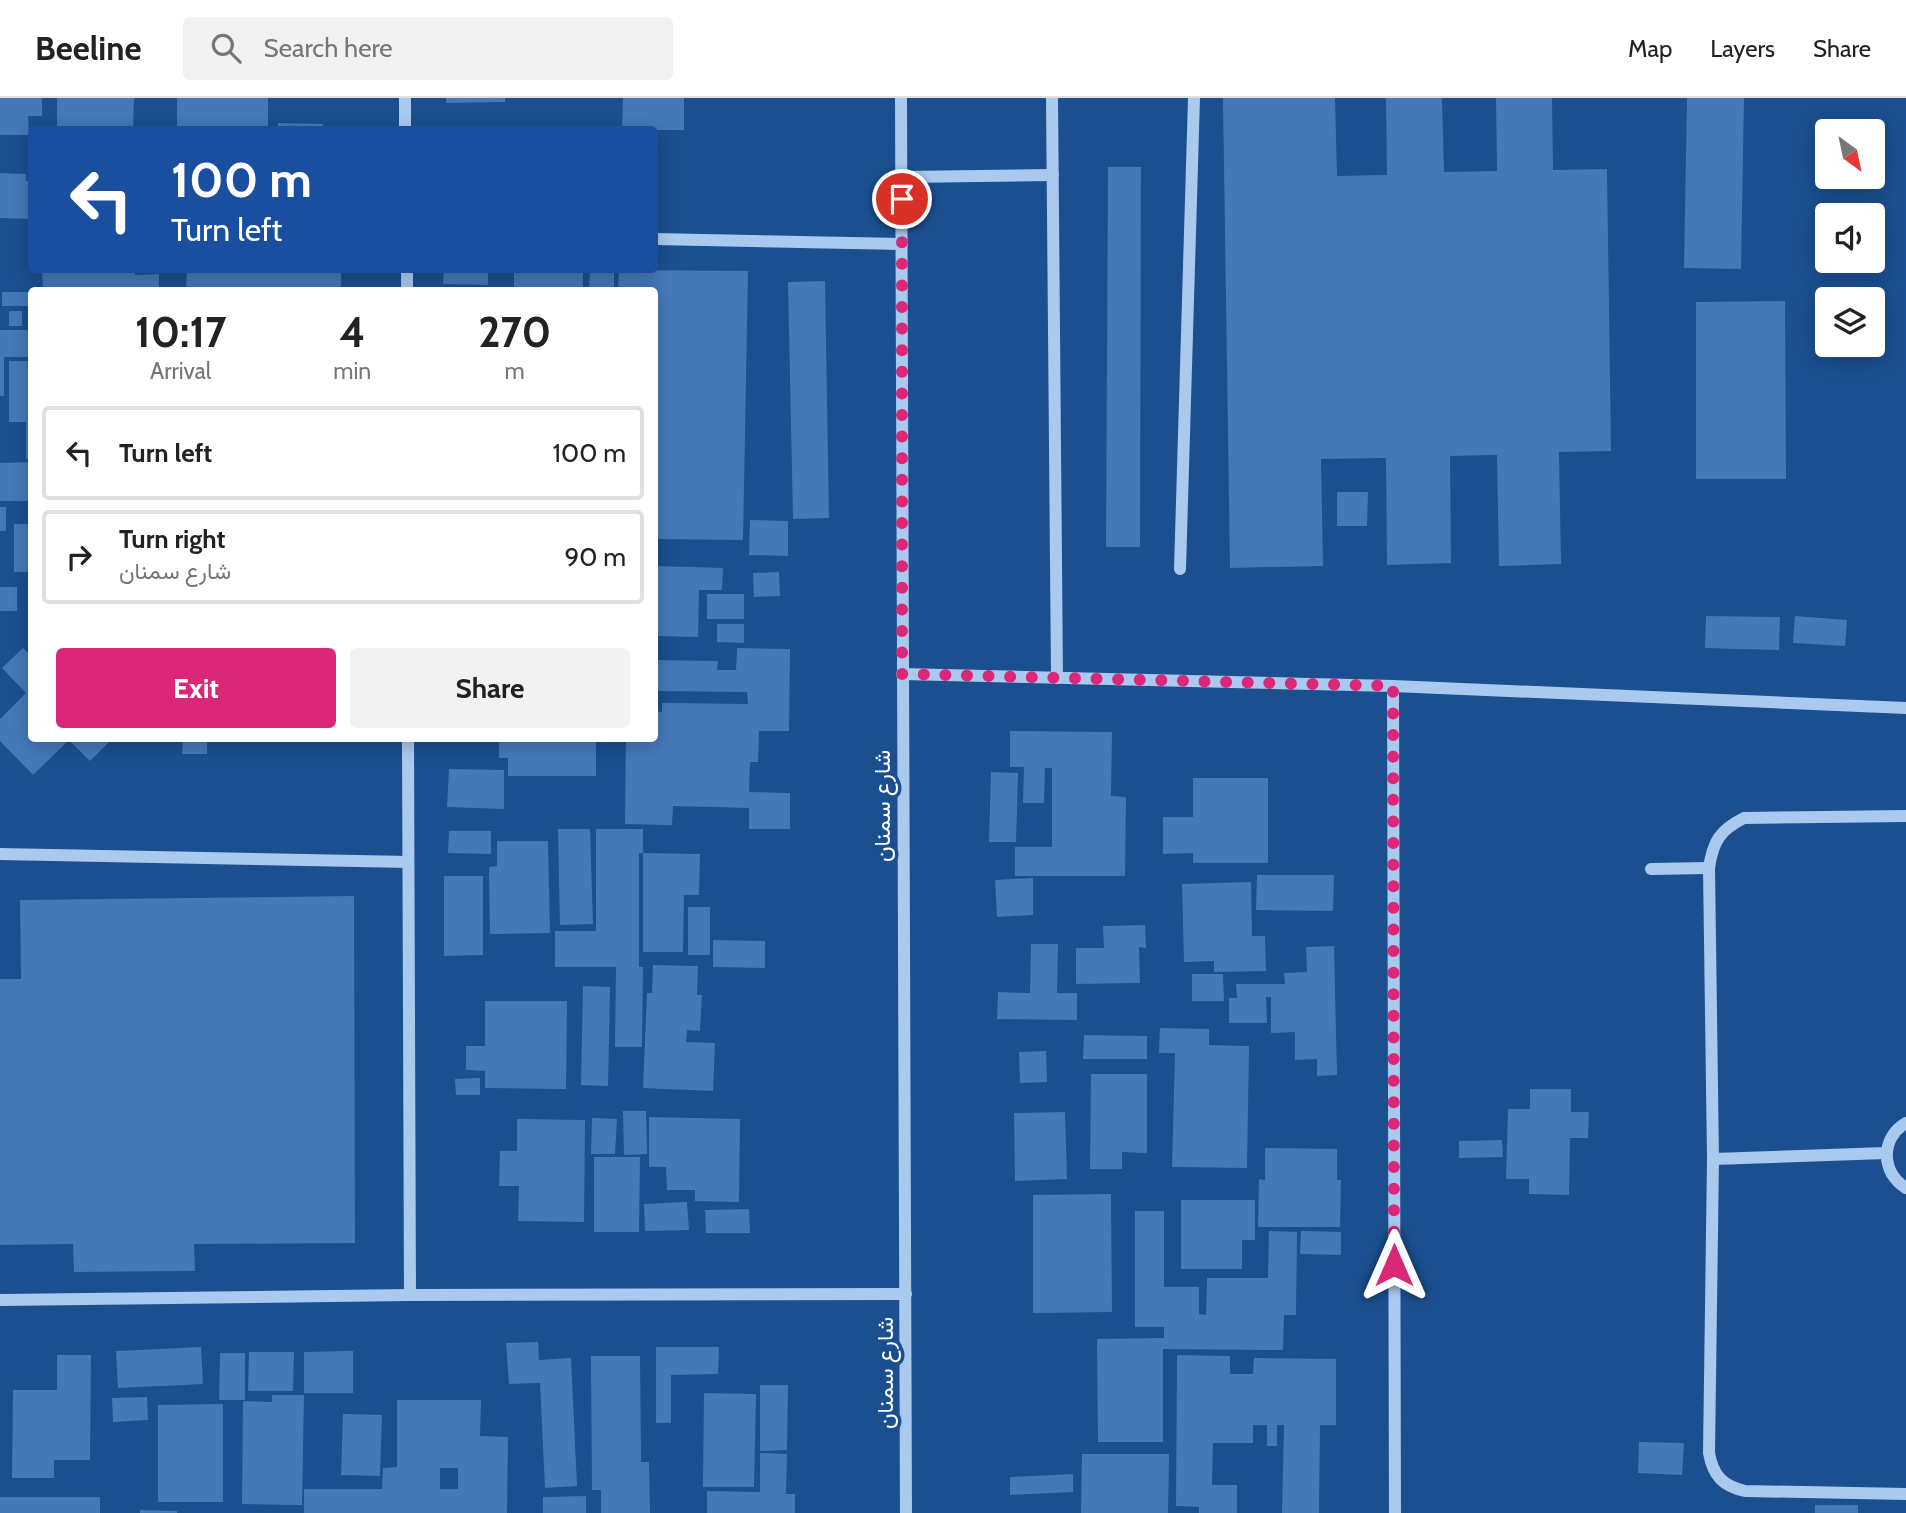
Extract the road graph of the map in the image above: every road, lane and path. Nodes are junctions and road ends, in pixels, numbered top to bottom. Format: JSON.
{"nodes":[{"id":1,"x":405,"y":98,"type":"edge"},
{"id":2,"x":901,"y":98,"type":"edge"},
{"id":3,"x":1052,"y":98,"type":"edge"},
{"id":4,"x":1194,"y":98,"type":"edge"},
{"id":5,"x":405,"y":126,"type":"edge"},
{"id":6,"x":1053,"y":175,"type":"junction"},
{"id":7,"x":902,"y":177,"type":"junction"},
{"id":8,"x":658,"y":239,"type":"edge"},
{"id":9,"x":902,"y":244,"type":"junction"},
{"id":10,"x":1180,"y":569,"type":"dead end"},
{"id":11,"x":902,"y":674,"type":"junction"},
{"id":12,"x":1057,"y":678,"type":"junction"},
{"id":13,"x":1393,"y":686,"type":"junction"},
{"id":14,"x":1906,"y":708,"type":"edge"},
{"id":15,"x":408,"y":742,"type":"edge"},
{"id":16,"x":1906,"y":816,"type":"edge"},
{"id":17,"x":0,"y":854,"type":"edge"},
{"id":18,"x":408,"y":862,"type":"junction"},
{"id":19,"x":1709,"y":868,"type":"junction"},
{"id":20,"x":1651,"y":869,"type":"dead end"},
{"id":21,"x":1906,"y":1123,"type":"edge"},
{"id":22,"x":1886,"y":1153,"type":"junction"},
{"id":23,"x":1713,"y":1159,"type":"junction"},
{"id":24,"x":1906,"y":1188,"type":"edge"},
{"id":25,"x":906,"y":1294,"type":"junction"},
{"id":26,"x":410,"y":1295,"type":"junction"},
{"id":27,"x":0,"y":1300,"type":"edge"},
{"id":28,"x":1906,"y":1494,"type":"edge"},
{"id":29,"x":906,"y":1513,"type":"edge"},
{"id":30,"x":1395,"y":1513,"type":"edge"}],
"edges":[{"from":1,"to":5,"type":"street"},
{"from":2,"to":7,"type":"street","name":"شارع سمنان"},
{"from":3,"to":6,"type":"street"},
{"from":4,"to":10,"type":"street"},
{"from":6,"to":7,"type":"street"},
{"from":6,"to":12,"type":"street"},
{"from":7,"to":9,"type":"street","name":"شارع سمنان"},
{"from":8,"to":9,"type":"street"},
{"from":9,"to":11,"type":"street","name":"شارع سمنان"},
{"from":11,"to":12,"type":"street"},
{"from":11,"to":25,"type":"street","name":"شارع سمنان"},
{"from":12,"to":13,"type":"street"},
{"from":13,"to":14,"type":"street"},
{"from":13,"to":30,"type":"street"},
{"from":15,"to":18,"type":"street"},
{"from":16,"to":19,"type":"street"},
{"from":17,"to":18,"type":"street"},
{"from":18,"to":26,"type":"street"},
{"from":19,"to":20,"type":"street"},
{"from":19,"to":23,"type":"street"},
{"from":21,"to":22,"type":"street"},
{"from":22,"to":23,"type":"street"},
{"from":22,"to":24,"type":"street"},
{"from":23,"to":28,"type":"street"},
{"from":25,"to":26,"type":"street"},
{"from":25,"to":29,"type":"street","name":"شارع سمنان"},
{"from":26,"to":27,"type":"street"}]}
